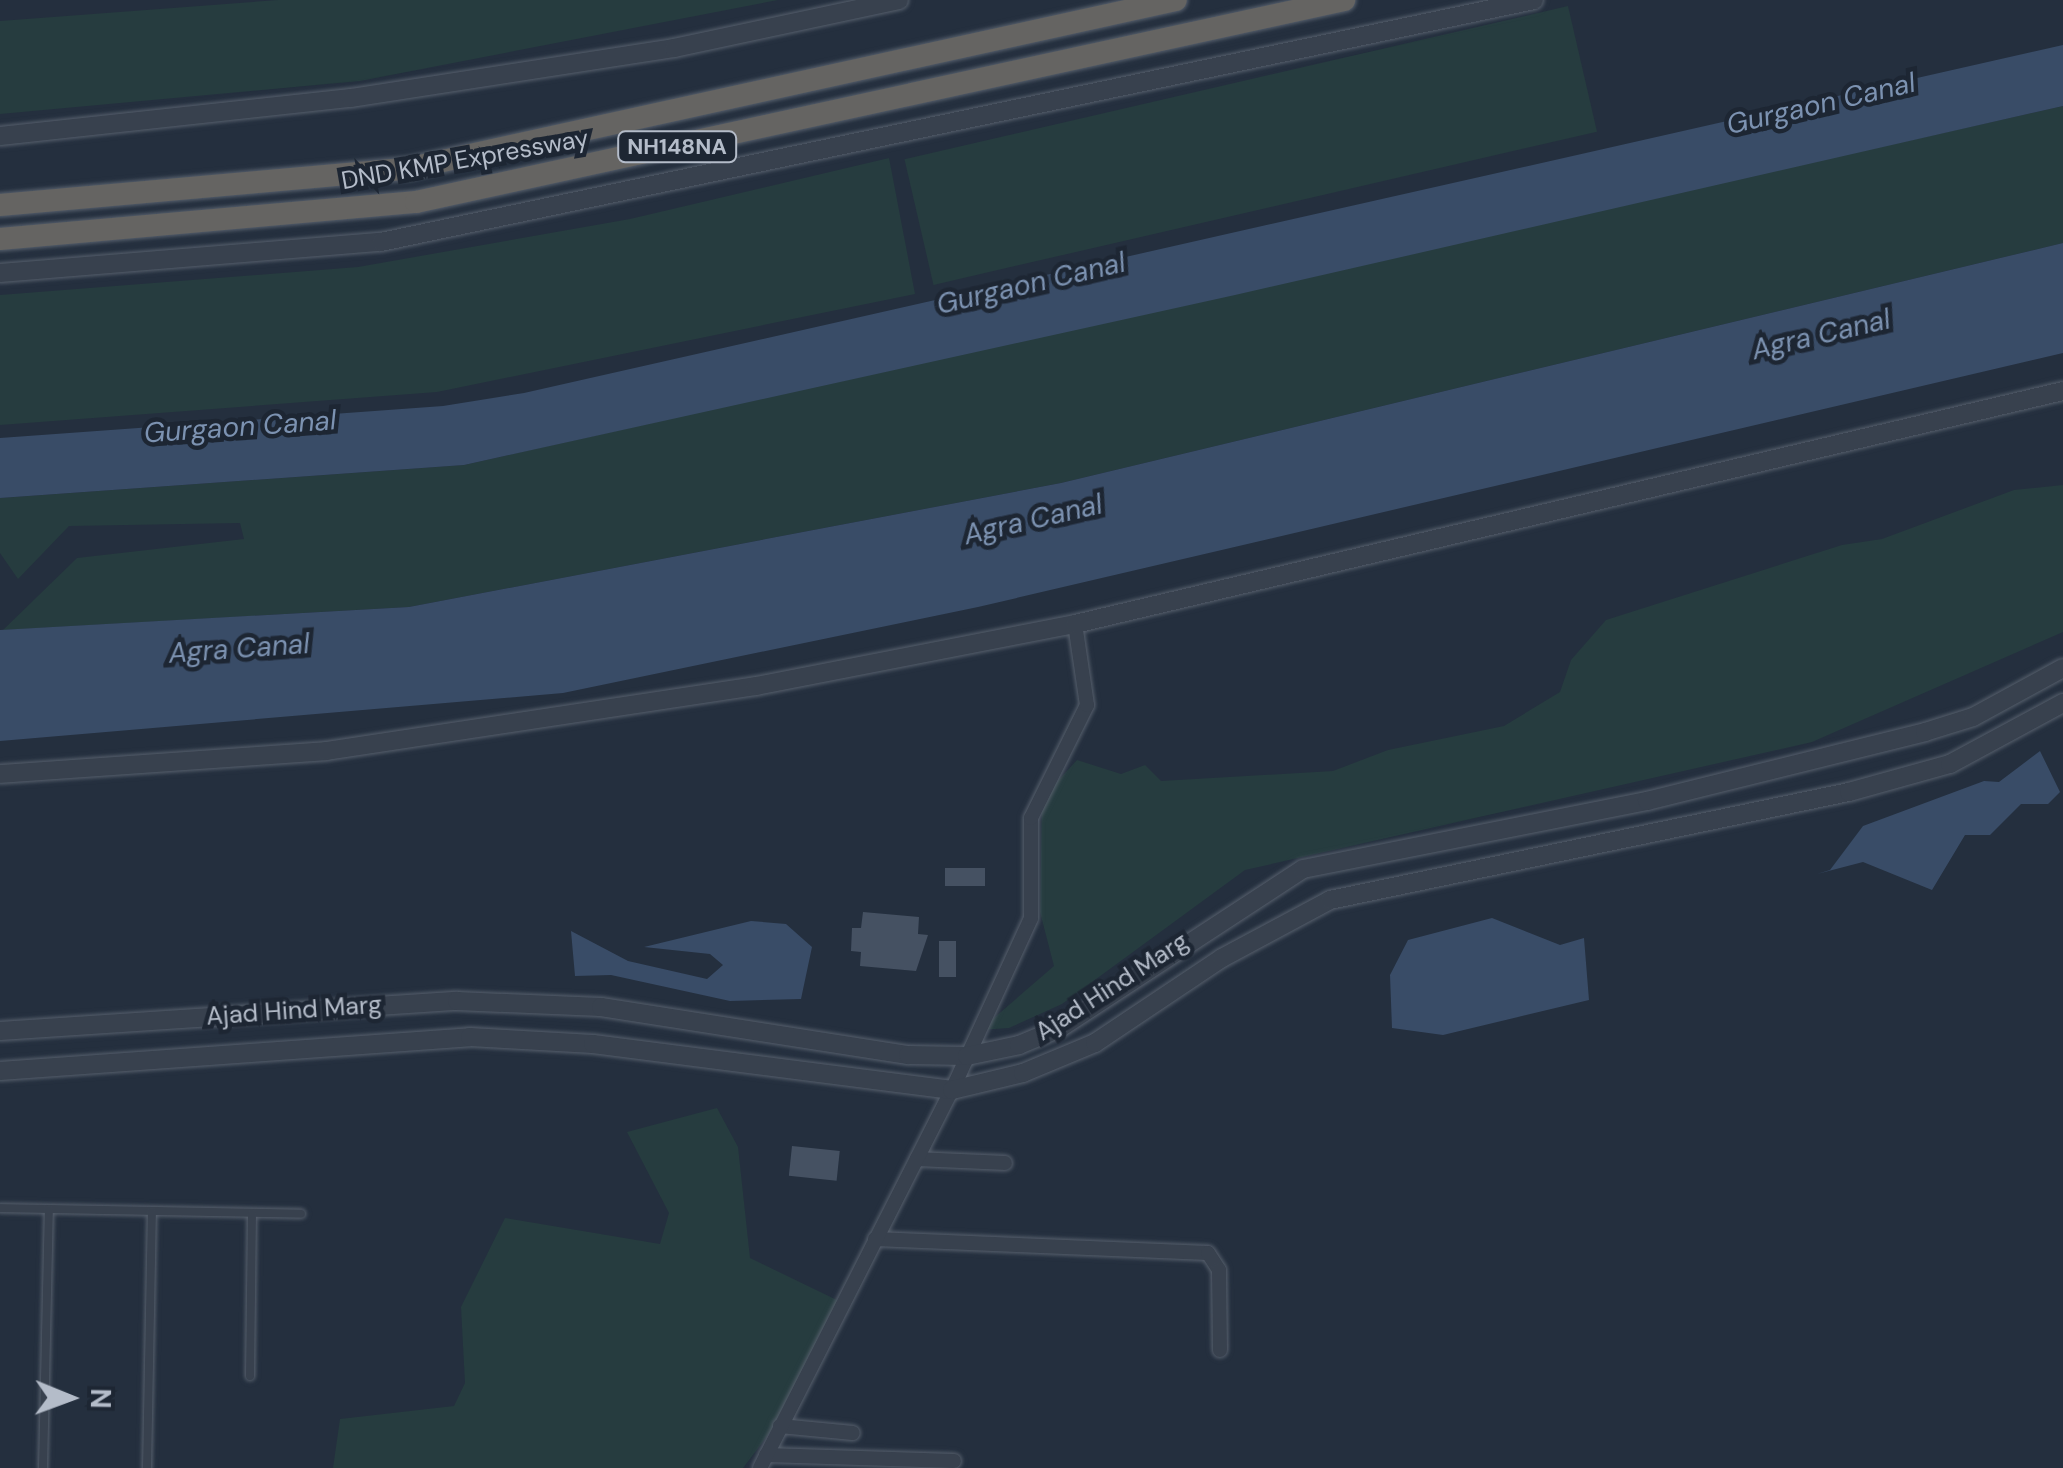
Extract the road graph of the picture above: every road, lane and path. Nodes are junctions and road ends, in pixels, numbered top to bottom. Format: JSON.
{"nodes":[{"id":1,"x":899,"y":0,"type":"edge"},
{"id":2,"x":1176,"y":0,"type":"edge"},
{"id":3,"x":1344,"y":0,"type":"edge"},
{"id":4,"x":1534,"y":0,"type":"edge"},
{"id":5,"x":0,"y":136,"type":"edge"},
{"id":6,"x":0,"y":205,"type":"edge"},
{"id":7,"x":0,"y":239,"type":"edge"},
{"id":8,"x":0,"y":273,"type":"edge"},
{"id":9,"x":2063,"y":391,"type":"edge"},
{"id":10,"x":1075,"y":624,"type":"junction"},
{"id":11,"x":2063,"y":668,"type":"edge"},
{"id":12,"x":2063,"y":703,"type":"edge"},
{"id":13,"x":0,"y":774,"type":"edge"},
{"id":14,"x":0,"y":1031,"type":"edge"},
{"id":15,"x":966,"y":1056,"type":"junction"},
{"id":16,"x":0,"y":1071,"type":"edge"},
{"id":17,"x":952,"y":1090,"type":"junction"},
{"id":18,"x":916,"y":1159,"type":"junction"},
{"id":19,"x":1005,"y":1163,"type":"dead end"},
{"id":20,"x":0,"y":1208,"type":"edge"},
{"id":21,"x":49,"y":1209,"type":"junction"},
{"id":22,"x":152,"y":1211,"type":"junction"},
{"id":23,"x":252,"y":1213,"type":"junction"},
{"id":24,"x":300,"y":1214,"type":"dead end"},
{"id":25,"x":875,"y":1239,"type":"junction"},
{"id":26,"x":1220,"y":1350,"type":"dead end"},
{"id":27,"x":250,"y":1376,"type":"dead end"},
{"id":28,"x":780,"y":1426,"type":"junction"},
{"id":29,"x":853,"y":1432,"type":"dead end"},
{"id":30,"x":954,"y":1461,"type":"dead end"},
{"id":31,"x":763,"y":1462,"type":"edge"},
{"id":32,"x":43,"y":1468,"type":"edge"},
{"id":33,"x":147,"y":1468,"type":"edge"}],
"edges":[{"from":1,"to":5,"type":"street"},
{"from":2,"to":6,"type":"highway","name":"DND KMP Expressway","number":"NH148NA"},
{"from":3,"to":7,"type":"highway","name":"DND KMP Expressway","number":"NH148NA"},
{"from":4,"to":8,"type":"street"},
{"from":9,"to":10,"type":"street"},
{"from":10,"to":13,"type":"street"},
{"from":10,"to":15,"type":"street"},
{"from":11,"to":15,"type":"street","name":"Ajad Hind Marg"},
{"from":12,"to":17,"type":"street"},
{"from":14,"to":15,"type":"street","name":"Ajad Hind Marg"},
{"from":15,"to":17,"type":"street"},
{"from":16,"to":17,"type":"street"},
{"from":17,"to":18,"type":"street"},
{"from":18,"to":19,"type":"street"},
{"from":18,"to":25,"type":"street"},
{"from":20,"to":21,"type":"lane"},
{"from":21,"to":22,"type":"lane"},
{"from":21,"to":32,"type":"lane"},
{"from":22,"to":23,"type":"lane"},
{"from":22,"to":33,"type":"lane"},
{"from":23,"to":24,"type":"lane"},
{"from":23,"to":27,"type":"lane"},
{"from":25,"to":26,"type":"street"},
{"from":25,"to":28,"type":"street"},
{"from":28,"to":29,"type":"street"},
{"from":28,"to":31,"type":"street"},
{"from":30,"to":31,"type":"street"}]}
